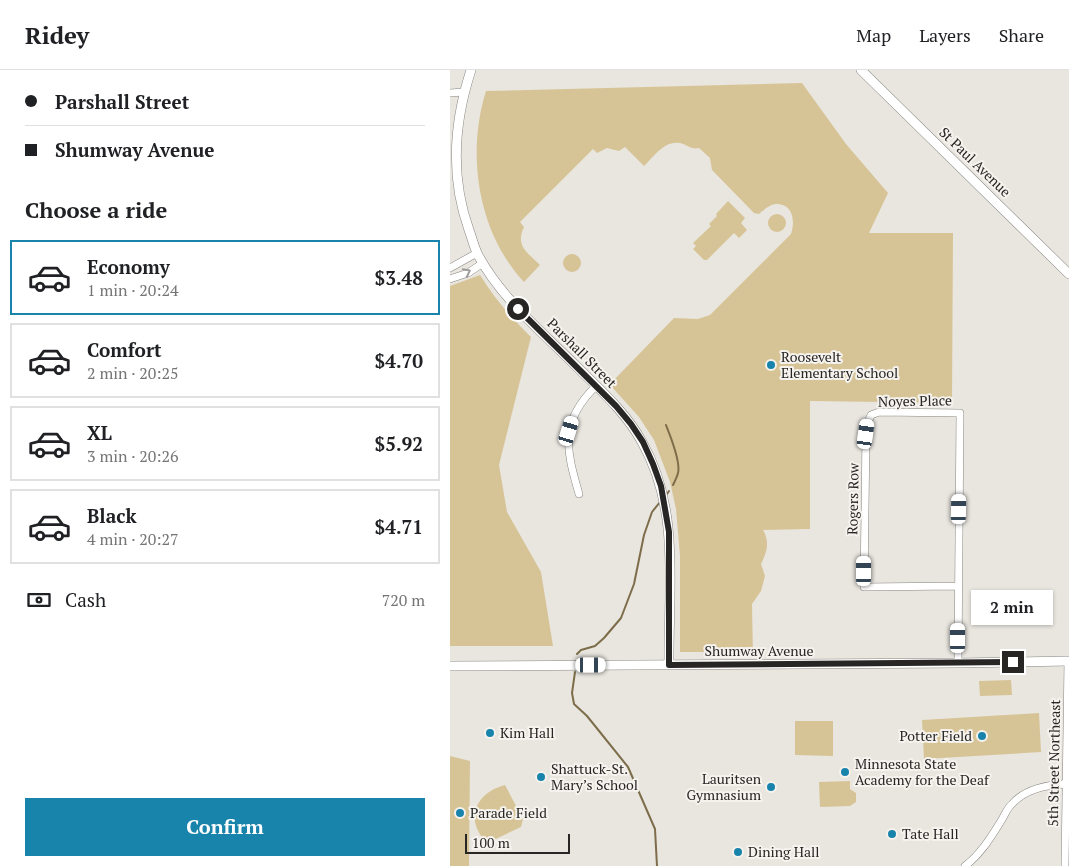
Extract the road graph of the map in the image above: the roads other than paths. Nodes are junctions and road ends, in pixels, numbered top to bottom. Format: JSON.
{"nodes":[{"id":1,"x":471,"y":70,"type":"edge"},
{"id":2,"x":861,"y":70,"type":"edge"},
{"id":3,"x":450,"y":92,"type":"edge"},
{"id":4,"x":464,"y":92,"type":"junction"},
{"id":5,"x":477,"y":253,"type":"junction"},
{"id":6,"x":483,"y":263,"type":"junction"},
{"id":7,"x":450,"y":268,"type":"edge"},
{"id":8,"x":1069,"y":274,"type":"edge"},
{"id":9,"x":450,"y":279,"type":"edge"},
{"id":10,"x":596,"y":386,"type":"junction"},
{"id":11,"x":871,"y":415,"type":"joint"},
{"id":12,"x":579,"y":494,"type":"dead end"},
{"id":13,"x":958,"y":586,"type":"junction"},
{"id":14,"x":1069,"y":661,"type":"edge"},
{"id":15,"x":958,"y":663,"type":"junction"},
{"id":16,"x":669,"y":665,"type":"junction"},
{"id":17,"x":450,"y":666,"type":"edge"},
{"id":18,"x":1067,"y":784,"type":"edge"},
{"id":19,"x":965,"y":866,"type":"edge"},
{"id":20,"x":1065,"y":866,"type":"edge"}],
"edges":[{"from":1,"to":4,"type":"street","name":"Parshall Street"},
{"from":2,"to":8,"type":"street","name":"St Paul Avenue"},
{"from":3,"to":4,"type":"street"},
{"from":4,"to":5,"type":"street","name":"Parshall Street"},
{"from":5,"to":6,"type":"street","name":"Parshall Street"},
{"from":5,"to":7,"type":"street"},
{"from":9,"to":6,"type":"street","one_way":true},
{"from":6,"to":10,"type":"street","name":"Parshall Street"},
{"from":10,"to":12,"type":"street"},
{"from":10,"to":16,"type":"street","name":"Parshall Street"},
{"from":11,"to":13,"type":"street","name":"Noyes Place"},
{"from":11,"to":13,"type":"street","name":"Rogers Row"},
{"from":13,"to":15,"type":"street"},
{"from":14,"to":15,"type":"street","name":"Shumway Avenue"},
{"from":14,"to":18,"type":"street","name":"5th Street Northeast"},
{"from":15,"to":16,"type":"street","name":"Shumway Avenue"},
{"from":16,"to":17,"type":"street","name":"Shumway Avenue"},
{"from":18,"to":19,"type":"street"},
{"from":18,"to":20,"type":"street","name":"5th Street Northeast"}]}
